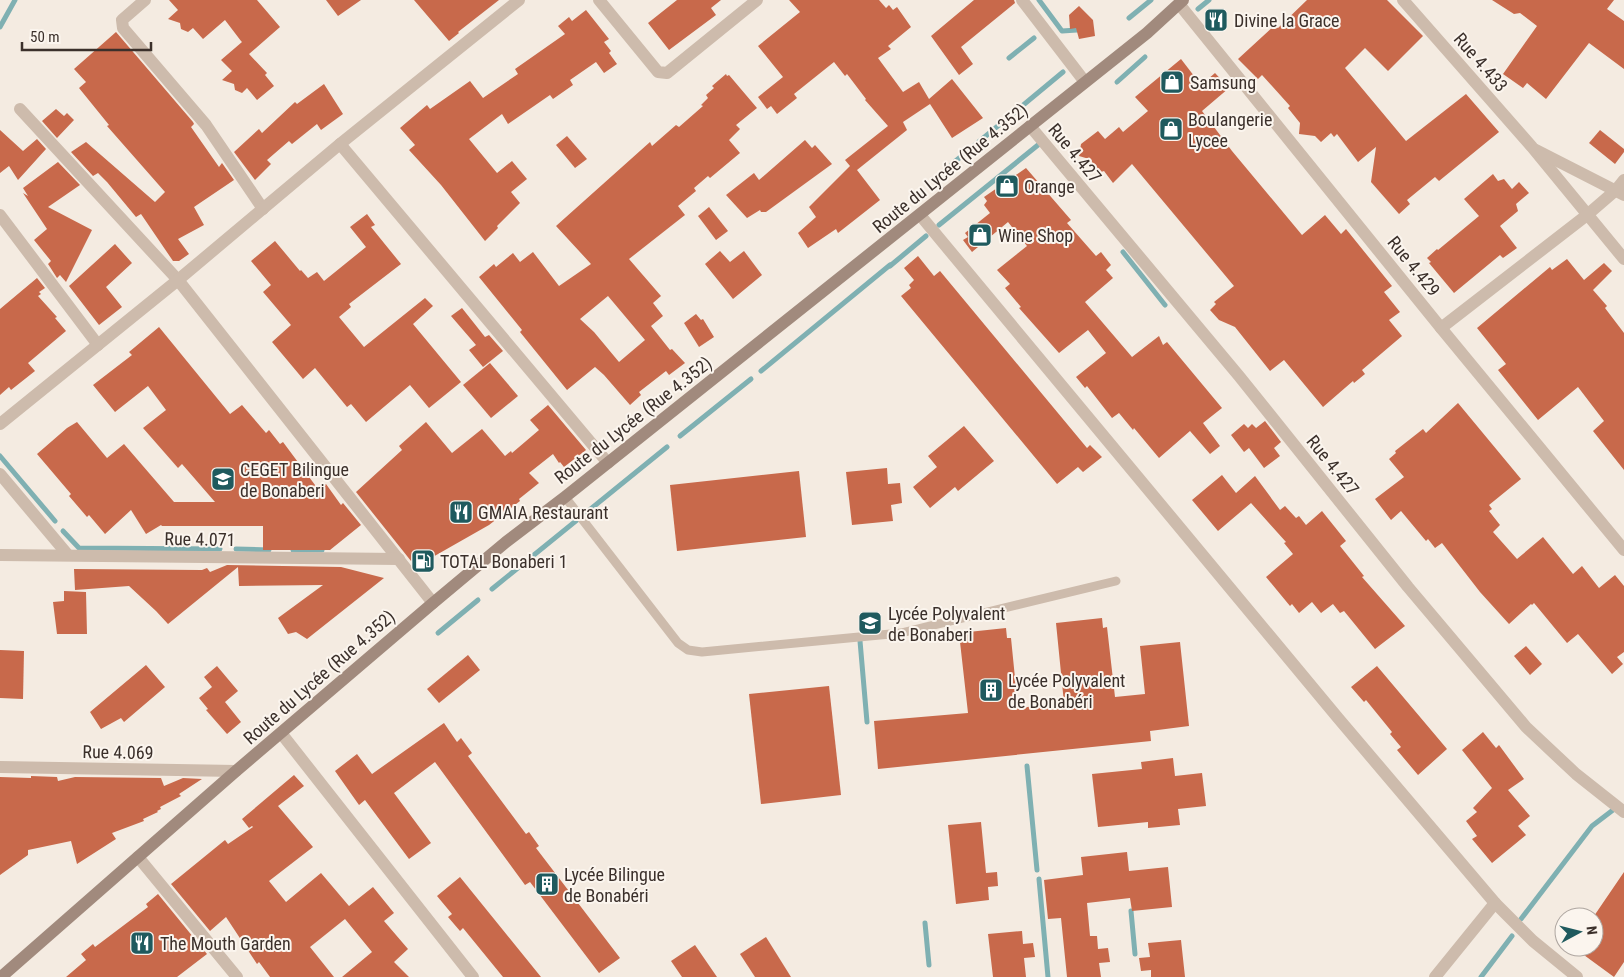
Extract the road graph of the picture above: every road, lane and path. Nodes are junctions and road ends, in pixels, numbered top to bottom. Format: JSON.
{"nodes":[{"id":1,"x":145,"y":0,"type":"edge"},
{"id":2,"x":520,"y":0,"type":"edge"},
{"id":3,"x":599,"y":0,"type":"edge"},
{"id":4,"x":757,"y":0,"type":"edge"},
{"id":5,"x":1022,"y":0,"type":"edge"},
{"id":6,"x":1403,"y":0,"type":"edge"},
{"id":7,"x":1181,"y":2,"type":"edge"},
{"id":8,"x":1085,"y":82,"type":"junction"},
{"id":9,"x":20,"y":110,"type":"dead end"},
{"id":10,"x":1030,"y":126,"type":"junction"},
{"id":11,"x":340,"y":144,"type":"junction"},
{"id":12,"x":1532,"y":147,"type":"junction"},
{"id":13,"x":1621,"y":188,"type":"edge"},
{"id":14,"x":262,"y":209,"type":"junction"},
{"id":15,"x":0,"y":215,"type":"edge"},
{"id":16,"x":920,"y":215,"type":"junction"},
{"id":17,"x":1587,"y":215,"type":"junction"},
{"id":18,"x":1624,"y":260,"type":"edge"},
{"id":19,"x":178,"y":280,"type":"junction"},
{"id":20,"x":1441,"y":328,"type":"junction"},
{"id":21,"x":98,"y":345,"type":"junction"},
{"id":22,"x":0,"y":424,"type":"edge"},
{"id":23,"x":608,"y":463,"type":"junction"},
{"id":24,"x":0,"y":474,"type":"edge"},
{"id":25,"x":565,"y":497,"type":"junction"},
{"id":26,"x":1624,"y":550,"type":"edge"},
{"id":27,"x":0,"y":555,"type":"edge"},
{"id":28,"x":68,"y":555,"type":"junction"},
{"id":29,"x":399,"y":559,"type":"junction"},
{"id":30,"x":1116,"y":581,"type":"dead end"},
{"id":31,"x":433,"y":603,"type":"junction"},
{"id":32,"x":281,"y":733,"type":"junction"},
{"id":33,"x":0,"y":767,"type":"edge"},
{"id":34,"x":236,"y":771,"type":"junction"},
{"id":35,"x":1624,"y":812,"type":"edge"},
{"id":36,"x":138,"y":857,"type":"junction"},
{"id":37,"x":1495,"y":903,"type":"junction"},
{"id":38,"x":5,"y":968,"type":"edge"},
{"id":39,"x":1,"y":977,"type":"edge"},
{"id":40,"x":237,"y":977,"type":"edge"},
{"id":41,"x":473,"y":977,"type":"edge"},
{"id":42,"x":1435,"y":977,"type":"edge"},
{"id":43,"x":1577,"y":977,"type":"edge"}],
"edges":[{"from":1,"to":14,"type":"street"},
{"from":2,"to":11,"type":"street"},
{"from":3,"to":4,"type":"street"},
{"from":5,"to":8,"type":"street"},
{"from":6,"to":12,"type":"street","name":"Rue 4.433"},
{"from":7,"to":8,"type":"main road","name":"Route du Lycée (Rue 4.352)"},
{"from":7,"to":20,"type":"street","name":"Rue 4.429"},
{"from":8,"to":10,"type":"main road","name":"Route du Lycée (Rue 4.352)"},
{"from":9,"to":19,"type":"street"},
{"from":10,"to":16,"type":"main road","name":"Route du Lycée (Rue 4.352)"},
{"from":10,"to":35,"type":"street","name":"Rue 4.427"},
{"from":11,"to":14,"type":"street"},
{"from":11,"to":23,"type":"street"},
{"from":12,"to":13,"type":"street"},
{"from":12,"to":17,"type":"street","name":"Rue 4.433"},
{"from":13,"to":17,"type":"street"},
{"from":14,"to":19,"type":"street"},
{"from":15,"to":21,"type":"street"},
{"from":16,"to":23,"type":"main road","name":"Route du Lycée (Rue 4.352)"},
{"from":16,"to":37,"type":"street"},
{"from":17,"to":18,"type":"street","name":"Rue 4.433"},
{"from":17,"to":20,"type":"street"},
{"from":19,"to":21,"type":"street"},
{"from":19,"to":29,"type":"street"},
{"from":20,"to":26,"type":"street","name":"Rue 4.429"},
{"from":21,"to":22,"type":"street"},
{"from":23,"to":25,"type":"main road","name":"Route du Lycée (Rue 4.352)"},
{"from":24,"to":28,"type":"street"},
{"from":25,"to":30,"type":"lane"},
{"from":25,"to":31,"type":"main road","name":"Route du Lycée (Rue 4.352)"},
{"from":27,"to":28,"type":"street","name":"Rue 4.071"},
{"from":28,"to":29,"type":"street","name":"Rue 4.071"},
{"from":29,"to":31,"type":"street"},
{"from":31,"to":32,"type":"main road","name":"Route du Lycée (Rue 4.352)"},
{"from":32,"to":34,"type":"main road","name":"Route du Lycée (Rue 4.352)"},
{"from":32,"to":41,"type":"street"},
{"from":33,"to":34,"type":"street","name":"Rue 4.069"},
{"from":34,"to":36,"type":"main road","name":"Route du Lycée (Rue 4.352)"},
{"from":36,"to":38,"type":"main road","name":"Route du Lycée (Rue 4.352)"},
{"from":36,"to":40,"type":"street"},
{"from":37,"to":42,"type":"street"},
{"from":37,"to":43,"type":"street"},
{"from":38,"to":39,"type":"main road","name":"Route du Lycée (Rue 4.352)"}]}
